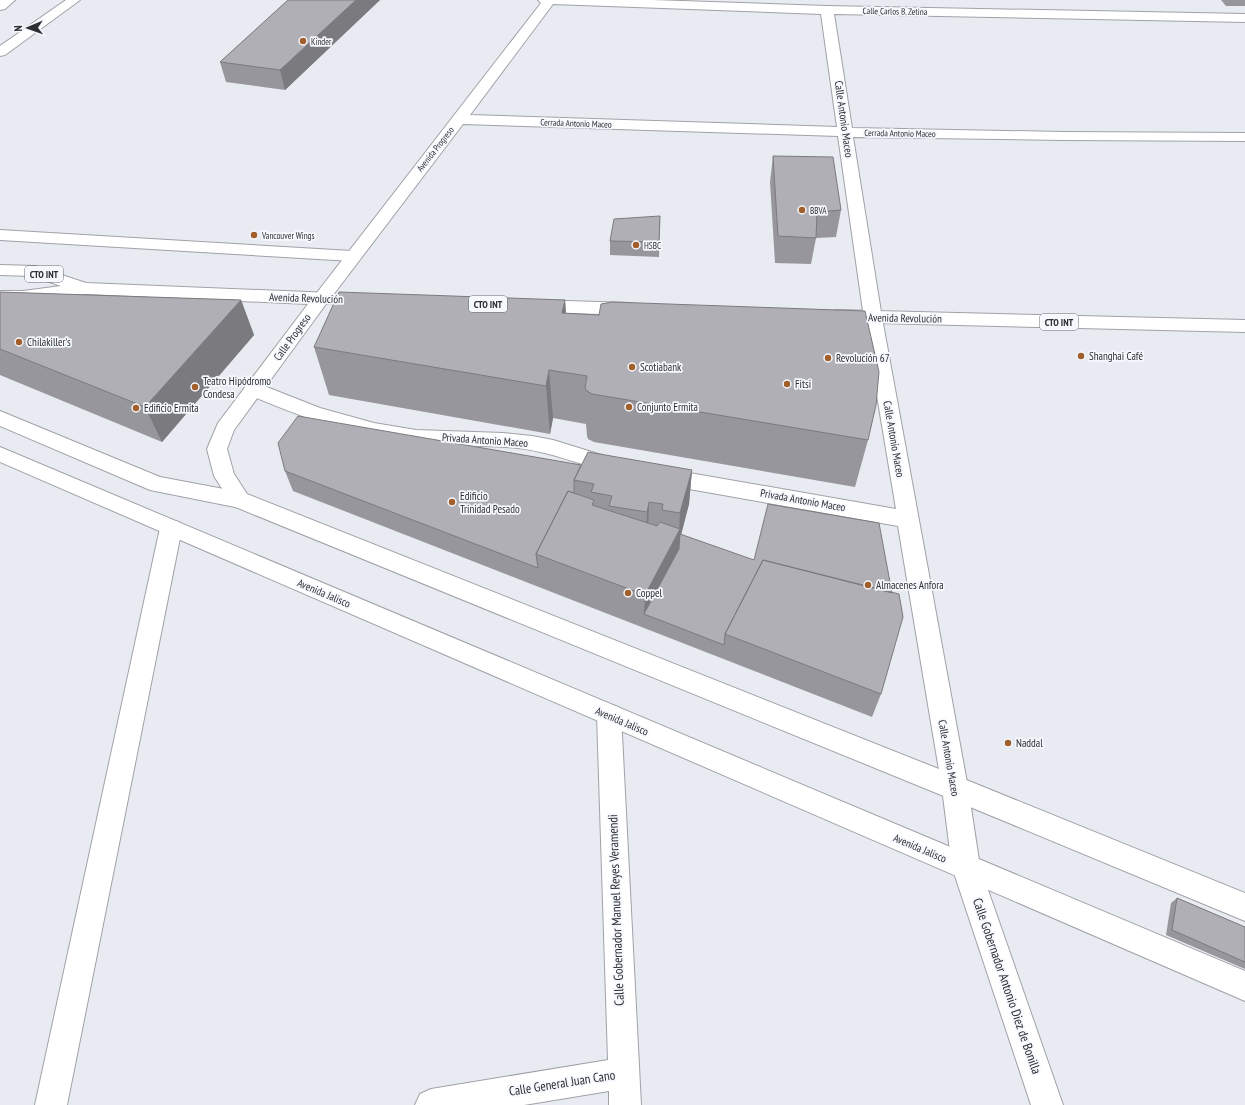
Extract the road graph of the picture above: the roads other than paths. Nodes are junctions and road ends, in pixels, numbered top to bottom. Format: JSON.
{"nodes":[{"id":1,"x":9,"y":0,"type":"edge"},
{"id":2,"x":74,"y":0,"type":"edge"},
{"id":3,"x":548,"y":0,"type":"edge"},
{"id":4,"x":0,"y":6,"type":"edge"},
{"id":5,"x":827,"y":10,"type":"junction"},
{"id":6,"x":1245,"y":19,"type":"edge"},
{"id":7,"x":0,"y":52,"type":"edge"},
{"id":8,"x":458,"y":119,"type":"junction"},
{"id":9,"x":846,"y":132,"type":"junction"},
{"id":10,"x":1245,"y":137,"type":"edge"},
{"id":11,"x":0,"y":235,"type":"edge"},
{"id":12,"x":352,"y":256,"type":"junction"},
{"id":13,"x":0,"y":270,"type":"edge"},
{"id":14,"x":86,"y":288,"type":"junction"},
{"id":15,"x":0,"y":297,"type":"edge"},
{"id":16,"x":320,"y":298,"type":"junction"},
{"id":17,"x":344,"y":299,"type":"edge"},
{"id":18,"x":520,"y":306,"type":"edge"},
{"id":19,"x":648,"y":310,"type":"edge"},
{"id":20,"x":819,"y":316,"type":"edge"},
{"id":21,"x":873,"y":318,"type":"junction"},
{"id":22,"x":1245,"y":326,"type":"edge"},
{"id":23,"x":254,"y":389,"type":"junction"},
{"id":24,"x":0,"y":418,"type":"edge"},
{"id":25,"x":0,"y":454,"type":"edge"},
{"id":26,"x":240,"y":500,"type":"junction"},
{"id":27,"x":908,"y":519,"type":"junction"},
{"id":28,"x":170,"y":528,"type":"junction"},
{"id":29,"x":609,"y":715,"type":"junction"},
{"id":30,"x":955,"y":788,"type":"junction"},
{"id":31,"x":966,"y":867,"type":"junction"},
{"id":32,"x":1245,"y":907,"type":"edge"},
{"id":33,"x":1245,"y":986,"type":"edge"},
{"id":34,"x":623,"y":1073,"type":"junction"},
{"id":35,"x":51,"y":1105,"type":"edge"},
{"id":36,"x":431,"y":1105,"type":"edge"},
{"id":37,"x":625,"y":1105,"type":"edge"},
{"id":38,"x":1047,"y":1105,"type":"edge"}],
"edges":[{"from":1,"to":4,"type":"street"},
{"from":2,"to":7,"type":"street"},
{"from":3,"to":5,"type":"street","name":"Calle Carlos B. Zetina"},
{"from":3,"to":8,"type":"street","name":"Avenida Progreso"},
{"from":5,"to":6,"type":"street","name":"Calle Carlos B. Zetina"},
{"from":5,"to":9,"type":"street","name":"Calle Antonio Maceo"},
{"from":8,"to":9,"type":"street","name":"Cerrada Antonio Maceo"},
{"from":8,"to":12,"type":"street","name":"Avenida Progreso"},
{"from":9,"to":10,"type":"street","name":"Cerrada Antonio Maceo"},
{"from":9,"to":21,"type":"street","name":"Calle Antonio Maceo"},
{"from":11,"to":12,"type":"street"},
{"from":12,"to":16,"type":"street","name":"Avenida Progreso"},
{"from":13,"to":14,"type":"street","name":"Avenida Revolución","number":"CTO INT"},
{"from":14,"to":15,"type":"street","name":"Avenida Revolución","number":"CTO INT"},
{"from":14,"to":16,"type":"street","name":"Avenida Revolución","number":"CTO INT"},
{"from":16,"to":17,"type":"street","name":"Avenida Revolución","number":"CTO INT"},
{"from":16,"to":23,"type":"street","name":"Calle Progreso"},
{"from":18,"to":19,"type":"street","number":"CTO INT"},
{"from":20,"to":21,"type":"street","name":"Avenida Revolución","number":"CTO INT"},
{"from":21,"to":22,"type":"street","name":"Avenida Revolución","number":"CTO INT"},
{"from":21,"to":27,"type":"street","name":"Calle Antonio Maceo"},
{"from":23,"to":26,"type":"street","name":"Calle Progreso"},
{"from":23,"to":27,"type":"street","name":"Privada Antonio Maceo"},
{"from":24,"to":26,"type":"street"},
{"from":25,"to":28,"type":"street","name":"Avenida Jalisco"},
{"from":26,"to":30,"type":"street"},
{"from":27,"to":30,"type":"street","name":"Calle Antonio Maceo"},
{"from":28,"to":29,"type":"street","name":"Avenida Jalisco"},
{"from":28,"to":35,"type":"street"},
{"from":29,"to":31,"type":"street","name":"Avenida Jalisco"},
{"from":29,"to":34,"type":"street","name":"Calle Gobernador Manuel Reyes Veramendi"},
{"from":30,"to":31,"type":"street","name":"Calle Antonio Maceo"},
{"from":30,"to":32,"type":"street"},
{"from":31,"to":33,"type":"street","name":"Avenida Jalisco"},
{"from":31,"to":38,"type":"street","name":"Calle Gobernador Antonio Diez de Bonilla"},
{"from":34,"to":36,"type":"street","name":"Calle General Juan Cano"},
{"from":34,"to":37,"type":"street","name":"Calle Gobernador Manuel Reyes Veramendi"}]}
